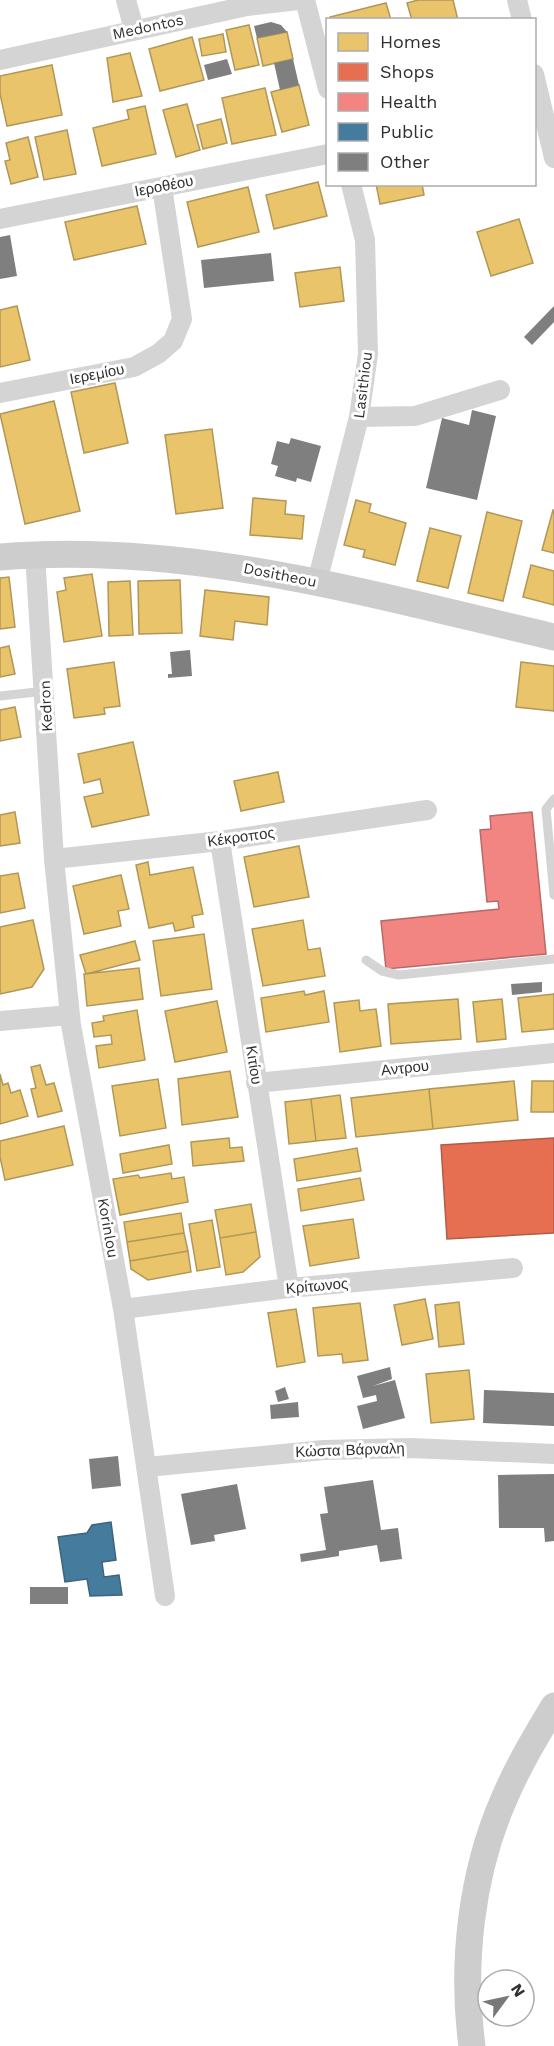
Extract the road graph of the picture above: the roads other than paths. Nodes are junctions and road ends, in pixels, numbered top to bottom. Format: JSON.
{"nodes":[{"id":1,"x":126,"y":0,"type":"edge"},
{"id":2,"x":298,"y":0,"type":"edge"},
{"id":3,"x":305,"y":0,"type":"edge"},
{"id":4,"x":517,"y":0,"type":"edge"},
{"id":5,"x":522,"y":18,"type":"edge"},
{"id":6,"x":134,"y":30,"type":"junction"},
{"id":7,"x":0,"y":60,"type":"edge"},
{"id":8,"x":536,"y":82,"type":"edge"},
{"id":9,"x":326,"y":85,"type":"edge"},
{"id":10,"x":326,"y":154,"type":"edge"},
{"id":11,"x":554,"y":158,"type":"edge"},
{"id":12,"x":352,"y":186,"type":"edge"},
{"id":13,"x":162,"y":187,"type":"junction"},
{"id":14,"x":0,"y":219,"type":"edge"},
{"id":15,"x":500,"y":390,"type":"dead end"},
{"id":16,"x":0,"y":393,"type":"edge"},
{"id":17,"x":359,"y":417,"type":"junction"},
{"id":18,"x":35,"y":554,"type":"junction"},
{"id":19,"x":0,"y":557,"type":"edge"},
{"id":20,"x":316,"y":582,"type":"junction"},
{"id":21,"x":554,"y":637,"type":"edge"},
{"id":22,"x":45,"y":691,"type":"junction"},
{"id":23,"x":0,"y":696,"type":"edge"},
{"id":24,"x":554,"y":800,"type":"edge"},
{"id":25,"x":427,"y":810,"type":"dead end"},
{"id":26,"x":550,"y":822,"type":"edge"},
{"id":27,"x":220,"y":841,"type":"junction"},
{"id":28,"x":54,"y":859,"type":"junction"},
{"id":29,"x":554,"y":895,"type":"edge"},
{"id":30,"x":554,"y":959,"type":"edge"},
{"id":31,"x":366,"y":960,"type":"dead end"},
{"id":32,"x":70,"y":1015,"type":"junction"},
{"id":33,"x":0,"y":1020,"type":"edge"},
{"id":34,"x":554,"y":1053,"type":"edge"},
{"id":35,"x":256,"y":1083,"type":"junction"},
{"id":36,"x":513,"y":1268,"type":"dead end"},
{"id":37,"x":289,"y":1288,"type":"junction"},
{"id":38,"x":123,"y":1309,"type":"junction"},
{"id":39,"x":554,"y":1454,"type":"edge"},
{"id":40,"x":147,"y":1467,"type":"junction"},
{"id":41,"x":165,"y":1596,"type":"dead end"},
{"id":42,"x":554,"y":1706,"type":"edge"},
{"id":43,"x":472,"y":2046,"type":"edge"}],
"edges":[{"from":1,"to":6,"type":"street"},
{"from":2,"to":6,"type":"street","name":"Medontos"},
{"from":3,"to":9,"type":"street"},
{"from":4,"to":5,"type":"street"},
{"from":6,"to":7,"type":"street","name":"Medontos"},
{"from":8,"to":11,"type":"street"},
{"from":10,"to":13,"type":"street","name":"Ιεροθέου"},
{"from":12,"to":17,"type":"street","name":"Lasithiou"},
{"from":13,"to":14,"type":"street","name":"Ιεροθέου"},
{"from":13,"to":16,"type":"street","name":"Ιερεμίου"},
{"from":15,"to":17,"type":"street"},
{"from":17,"to":20,"type":"street","name":"Lasithiou"},
{"from":18,"to":19,"type":"street","name":"Dositheou"},
{"from":18,"to":20,"type":"street","name":"Dositheou"},
{"from":18,"to":22,"type":"street","name":"Kedron"},
{"from":20,"to":21,"type":"street","name":"Dositheou"},
{"from":22,"to":23,"type":"lane"},
{"from":22,"to":28,"type":"street","name":"Kedron"},
{"from":24,"to":26,"type":"lane"},
{"from":25,"to":27,"type":"street","name":"Κέκροπος"},
{"from":26,"to":29,"type":"lane"},
{"from":27,"to":28,"type":"street","name":"Κέκροπος"},
{"from":27,"to":35,"type":"street","name":"Κιτίου"},
{"from":28,"to":32,"type":"street","name":"Korinlou"},
{"from":30,"to":31,"type":"lane"},
{"from":32,"to":33,"type":"street"},
{"from":32,"to":38,"type":"street","name":"Korinlou"},
{"from":34,"to":35,"type":"street","name":"Αντρου"},
{"from":35,"to":37,"type":"street","name":"Κιτίου"},
{"from":36,"to":37,"type":"street","name":"Κρίτωνος"},
{"from":37,"to":38,"type":"street","name":"Κρίτωνος"},
{"from":38,"to":40,"type":"street","name":"Korinlou"},
{"from":39,"to":40,"type":"street","name":"Κώστα Βάρναλη"},
{"from":40,"to":41,"type":"street","name":"Korinlou"},
{"from":42,"to":43,"type":"street"}]}
